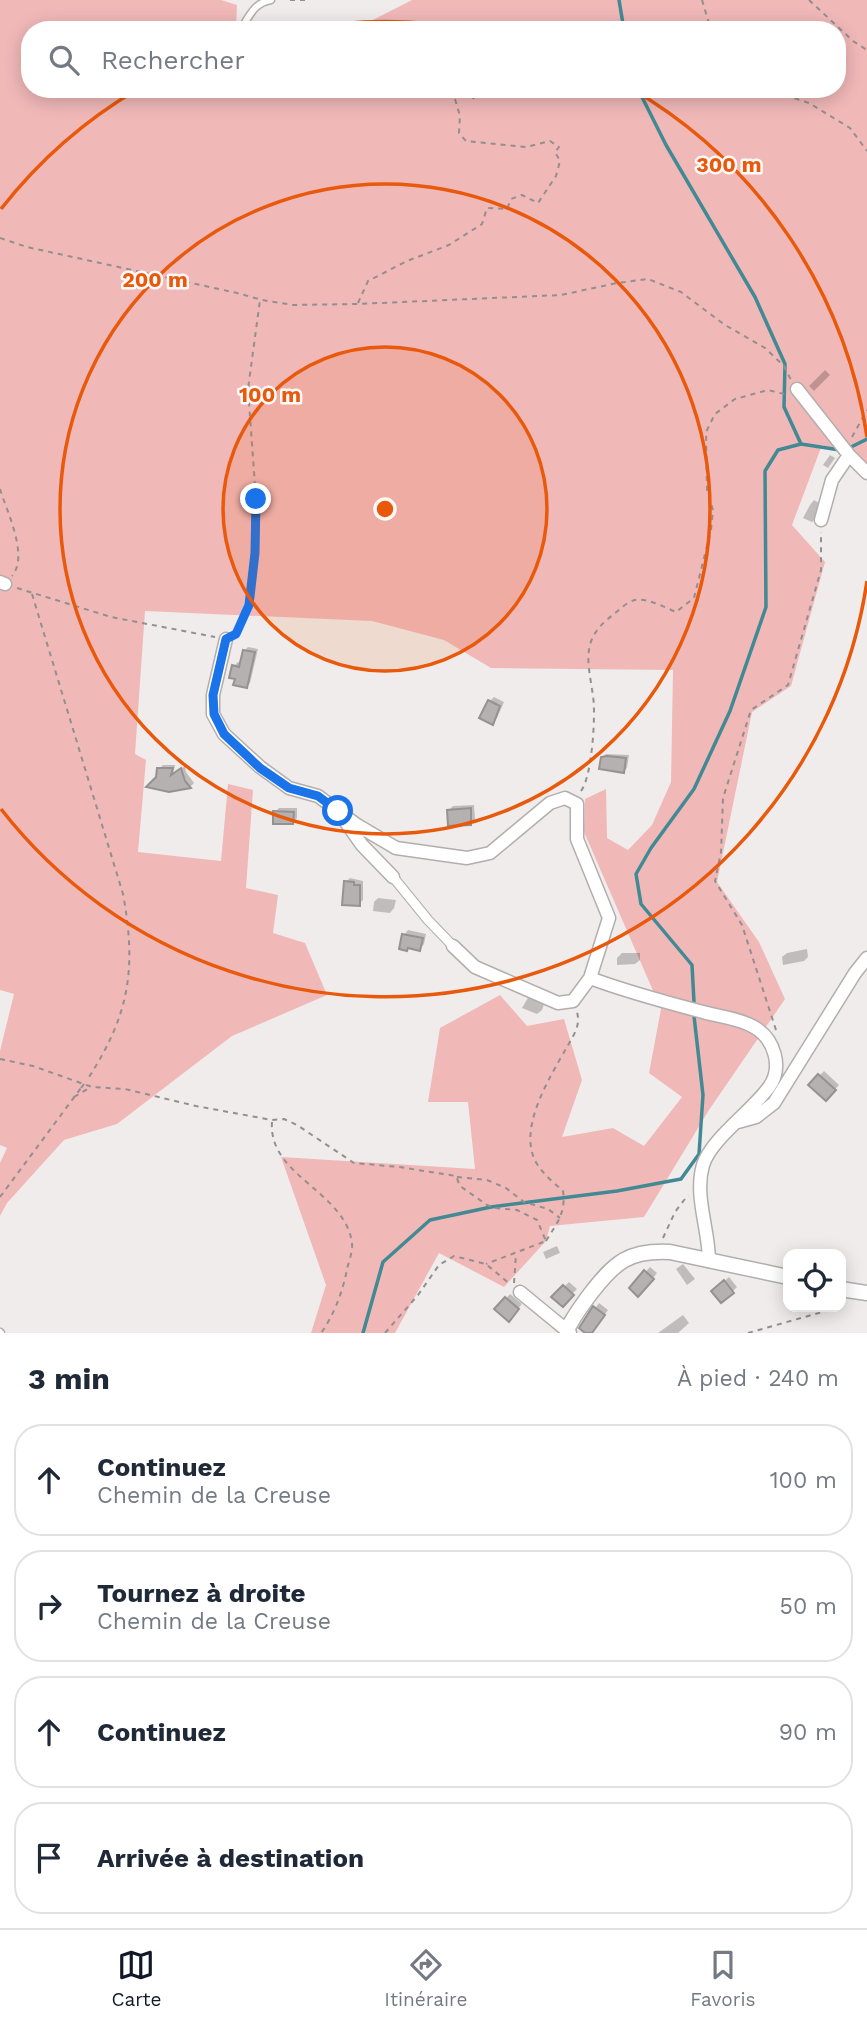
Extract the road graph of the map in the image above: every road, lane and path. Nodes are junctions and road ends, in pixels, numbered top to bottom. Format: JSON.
{"nodes":[{"id":1,"x":271,"y":0,"type":"edge"},
{"id":2,"x":290,"y":0,"type":"edge"},
{"id":3,"x":306,"y":0,"type":"edge"},
{"id":4,"x":702,"y":0,"type":"edge"},
{"id":5,"x":809,"y":0,"type":"edge"},
{"id":6,"x":246,"y":21,"type":"edge"},
{"id":7,"x":708,"y":21,"type":"edge"},
{"id":8,"x":832,"y":21,"type":"edge"},
{"id":9,"x":846,"y":34,"type":"edge"},
{"id":10,"x":867,"y":50,"type":"edge"},
{"id":11,"x":455,"y":98,"type":"edge"},
{"id":12,"x":794,"y":98,"type":"edge"},
{"id":13,"x":867,"y":150,"type":"edge"},
{"id":14,"x":0,"y":238,"type":"edge"},
{"id":15,"x":261,"y":300,"type":"junction"},
{"id":16,"x":357,"y":304,"type":"junction"},
{"id":17,"x":786,"y":370,"type":"dead end"},
{"id":18,"x":792,"y":392,"type":"joint"},
{"id":19,"x":867,"y":411,"type":"edge"},
{"id":20,"x":847,"y":452,"type":"junction"},
{"id":21,"x":867,"y":473,"type":"edge"},
{"id":22,"x":0,"y":489,"type":"edge"},
{"id":23,"x":821,"y":520,"type":"joint"},
{"id":24,"x":2,"y":583,"type":"edge"},
{"id":25,"x":32,"y":593,"type":"junction"},
{"id":26,"x":226,"y":639,"type":"junction"},
{"id":27,"x":572,"y":802,"type":"junction"},
{"id":28,"x":338,"y":811,"type":"junction"},
{"id":29,"x":393,"y":877,"type":"joint"},
{"id":30,"x":453,"y":946,"type":"joint"},
{"id":31,"x":867,"y":958,"type":"edge"},
{"id":32,"x":590,"y":978,"type":"junction"},
{"id":33,"x":573,"y":1001,"type":"junction"},
{"id":34,"x":777,"y":1034,"type":"dead end"},
{"id":35,"x":0,"y":1059,"type":"edge"},
{"id":36,"x":92,"y":1087,"type":"junction"},
{"id":37,"x":74,"y":1097,"type":"junction"},
{"id":38,"x":272,"y":1120,"type":"junction"},
{"id":39,"x":738,"y":1122,"type":"junction"},
{"id":40,"x":456,"y":1176,"type":"junction"},
{"id":41,"x":688,"y":1194,"type":"dead end"},
{"id":42,"x":0,"y":1197,"type":"edge"},
{"id":43,"x":561,"y":1218,"type":"junction"},
{"id":44,"x":546,"y":1241,"type":"junction"},
{"id":45,"x":655,"y":1251,"type":"junction"},
{"id":46,"x":516,"y":1253,"type":"junction"},
{"id":47,"x":709,"y":1261,"type":"junction"},
{"id":48,"x":486,"y":1264,"type":"junction"},
{"id":49,"x":783,"y":1276,"type":"edge"},
{"id":50,"x":517,"y":1290,"type":"junction"},
{"id":51,"x":846,"y":1290,"type":"edge"},
{"id":52,"x":867,"y":1293,"type":"edge"},
{"id":53,"x":822,"y":1312,"type":"edge"},
{"id":54,"x":568,"y":1332,"type":"edge"},
{"id":55,"x":321,"y":1333,"type":"edge"},
{"id":56,"x":385,"y":1333,"type":"edge"},
{"id":57,"x":748,"y":1333,"type":"edge"}],
"edges":[{"from":1,"to":6,"type":"lane"},
{"from":2,"to":3,"type":"path"},
{"from":4,"to":7,"type":"path"},
{"from":5,"to":8,"type":"path"},
{"from":9,"to":10,"type":"path"},
{"from":11,"to":16,"type":"path"},
{"from":12,"to":13,"type":"path"},
{"from":14,"to":15,"type":"path"},
{"from":15,"to":16,"type":"path"},
{"from":15,"to":26,"type":"path"},
{"from":16,"to":17,"type":"path"},
{"from":18,"to":20,"type":"street"},
{"from":18,"to":27,"type":"path"},
{"from":19,"to":20,"type":"path"},
{"from":20,"to":21,"type":"street"},
{"from":20,"to":23,"type":"street"},
{"from":22,"to":24,"type":"path"},
{"from":23,"to":34,"type":"path"},
{"from":24,"to":25,"type":"path"},
{"from":25,"to":26,"type":"path"},
{"from":25,"to":37,"type":"path","bridge":true},
{"from":26,"to":28,"type":"street"},
{"from":27,"to":28,"type":"street"},
{"from":27,"to":32,"type":"street"},
{"from":28,"to":29,"type":"street"},
{"from":29,"to":30,"type":"street"},
{"from":30,"to":33,"type":"street"},
{"from":31,"to":39,"type":"street"},
{"from":32,"to":33,"type":"street"},
{"from":32,"to":39,"type":"street"},
{"from":33,"to":43,"type":"path"},
{"from":35,"to":36,"type":"path"},
{"from":36,"to":37,"type":"path"},
{"from":36,"to":38,"type":"path"},
{"from":37,"to":42,"type":"path"},
{"from":38,"to":40,"type":"path"},
{"from":38,"to":55,"type":"path"},
{"from":39,"to":47,"type":"street"},
{"from":40,"to":43,"type":"path"},
{"from":40,"to":44,"type":"path"},
{"from":41,"to":45,"type":"path"},
{"from":43,"to":44,"type":"path"},
{"from":44,"to":46,"type":"path"},
{"from":45,"to":47,"type":"street"},
{"from":45,"to":54,"type":"street"},
{"from":46,"to":48,"type":"path"},
{"from":46,"to":50,"type":"path"},
{"from":47,"to":49,"type":"street"},
{"from":48,"to":50,"type":"path"},
{"from":48,"to":56,"type":"path"},
{"from":50,"to":54,"type":"street"},
{"from":51,"to":52,"type":"street"},
{"from":53,"to":57,"type":"path"}]}
